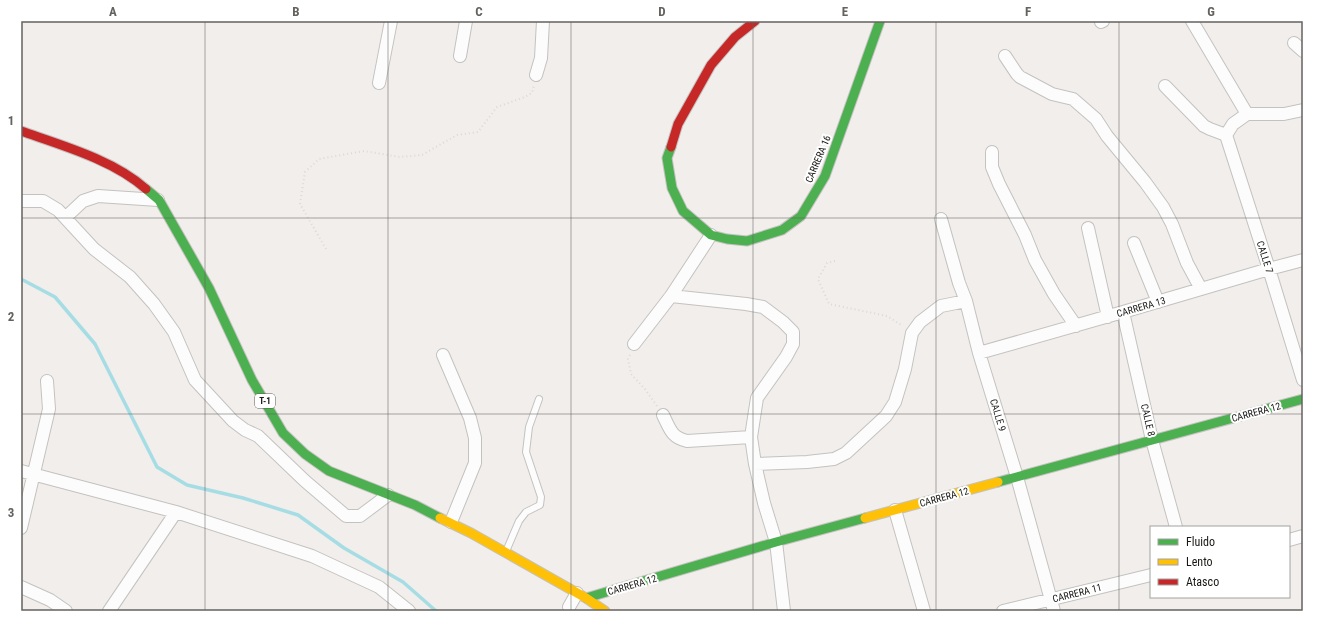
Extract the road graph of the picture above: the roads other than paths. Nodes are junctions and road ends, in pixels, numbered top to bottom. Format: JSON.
{"nodes":[{"id":1,"x":391,"y":21,"type":"edge"},
{"id":2,"x":466,"y":21,"type":"edge"},
{"id":3,"x":543,"y":21,"type":"edge"},
{"id":4,"x":755,"y":21,"type":"edge"},
{"id":5,"x":880,"y":21,"type":"edge"},
{"id":6,"x":1192,"y":21,"type":"edge"},
{"id":7,"x":460,"y":56,"type":"dead end"},
{"id":8,"x":1005,"y":56,"type":"dead end"},
{"id":9,"x":536,"y":75,"type":"road end"},
{"id":10,"x":379,"y":83,"type":"dead end"},
{"id":11,"x":1165,"y":86,"type":"dead end"},
{"id":12,"x":1303,"y":110,"type":"edge"},
{"id":13,"x":1247,"y":114,"type":"junction"},
{"id":14,"x":21,"y":131,"type":"edge"},
{"id":15,"x":1226,"y":135,"type":"junction"},
{"id":16,"x":992,"y":152,"type":"dead end"},
{"id":17,"x":159,"y":200,"type":"junction"},
{"id":18,"x":21,"y":201,"type":"edge"},
{"id":19,"x":66,"y":217,"type":"junction"},
{"id":20,"x":941,"y":219,"type":"dead end"},
{"id":21,"x":1088,"y":228,"type":"dead end"},
{"id":22,"x":711,"y":235,"type":"junction"},
{"id":23,"x":1134,"y":243,"type":"dead end"},
{"id":24,"x":1303,"y":260,"type":"edge"},
{"id":25,"x":1269,"y":269,"type":"junction"},
{"id":26,"x":1201,"y":289,"type":"junction"},
{"id":27,"x":670,"y":296,"type":"junction"},
{"id":28,"x":966,"y":301,"type":"junction"},
{"id":29,"x":1158,"y":302,"type":"junction"},
{"id":30,"x":1123,"y":312,"type":"junction"},
{"id":31,"x":1108,"y":317,"type":"junction"},
{"id":32,"x":1076,"y":326,"type":"junction"},
{"id":33,"x":634,"y":344,"type":"road end"},
{"id":34,"x":979,"y":353,"type":"junction"},
{"id":35,"x":443,"y":355,"type":"dead end"},
{"id":36,"x":1303,"y":380,"type":"edge"},
{"id":37,"x":47,"y":381,"type":"dead end"},
{"id":38,"x":539,"y":398,"type":"dead end"},
{"id":39,"x":1303,"y":400,"type":"edge"},
{"id":40,"x":663,"y":415,"type":"road end"},
{"id":41,"x":751,"y":437,"type":"junction"},
{"id":42,"x":1152,"y":440,"type":"junction"},
{"id":43,"x":755,"y":464,"type":"junction"},
{"id":44,"x":21,"y":470,"type":"edge"},
{"id":45,"x":34,"y":474,"type":"junction"},
{"id":46,"x":1017,"y":477,"type":"junction"},
{"id":47,"x":388,"y":495,"type":"junction"},
{"id":48,"x":895,"y":510,"type":"junction"},
{"id":49,"x":176,"y":512,"type":"junction"},
{"id":50,"x":451,"y":522,"type":"junction"},
{"id":51,"x":1176,"y":526,"type":"edge"},
{"id":52,"x":21,"y":528,"type":"edge"},
{"id":53,"x":1303,"y":536,"type":"edge"},
{"id":54,"x":1290,"y":540,"type":"edge"},
{"id":55,"x":776,"y":542,"type":"junction"},
{"id":56,"x":506,"y":552,"type":"junction"},
{"id":57,"x":1150,"y":575,"type":"edge"},
{"id":58,"x":21,"y":587,"type":"edge"},
{"id":59,"x":581,"y":596,"type":"junction"},
{"id":60,"x":1053,"y":605,"type":"edge"},
{"id":61,"x":566,"y":610,"type":"edge"},
{"id":62,"x":66,"y":611,"type":"edge"},
{"id":63,"x":110,"y":611,"type":"edge"},
{"id":64,"x":409,"y":611,"type":"edge"},
{"id":65,"x":605,"y":611,"type":"edge"},
{"id":66,"x":784,"y":611,"type":"edge"},
{"id":67,"x":924,"y":611,"type":"edge"},
{"id":68,"x":1004,"y":611,"type":"edge"}],
"edges":[{"from":1,"to":10,"type":"street"},
{"from":2,"to":7,"type":"street"},
{"from":3,"to":9,"type":"street"},
{"from":4,"to":22,"type":"main road","name":"CARRERA 16"},
{"from":5,"to":22,"type":"main road","name":"CARRERA 16"},
{"from":6,"to":13,"type":"street"},
{"from":8,"to":26,"type":"street"},
{"from":11,"to":15,"type":"street"},
{"from":12,"to":13,"type":"street"},
{"from":13,"to":15,"type":"street"},
{"from":14,"to":17,"type":"main road","number":"T-1"},
{"from":15,"to":25,"type":"street","name":"CALLE 7"},
{"from":16,"to":32,"type":"street"},
{"from":17,"to":19,"type":"street"},
{"from":17,"to":47,"type":"main road","number":"T-1"},
{"from":18,"to":19,"type":"street"},
{"from":19,"to":47,"type":"street"},
{"from":20,"to":28,"type":"street","name":"CALLE 9"},
{"from":21,"to":31,"type":"street"},
{"from":22,"to":27,"type":"street"},
{"from":23,"to":29,"type":"street"},
{"from":24,"to":25,"type":"street","name":"CARRERA 13"},
{"from":25,"to":26,"type":"street","name":"CARRERA 13"},
{"from":25,"to":36,"type":"street","name":"CALLE 7"},
{"from":26,"to":29,"type":"street","name":"CARRERA 13"},
{"from":27,"to":33,"type":"street"},
{"from":27,"to":41,"type":"street"},
{"from":28,"to":34,"type":"street","name":"CALLE 9"},
{"from":28,"to":43,"type":"street"},
{"from":29,"to":30,"type":"street","name":"CARRERA 13"},
{"from":30,"to":31,"type":"street","name":"CARRERA 13"},
{"from":30,"to":42,"type":"street","name":"CALLE 8"},
{"from":31,"to":32,"type":"street","name":"CARRERA 13"},
{"from":32,"to":34,"type":"street","name":"CARRERA 13"},
{"from":34,"to":46,"type":"street","name":"CALLE 9"},
{"from":35,"to":50,"type":"street"},
{"from":37,"to":45,"type":"street"},
{"from":38,"to":56,"type":"lane"},
{"from":39,"to":42,"type":"main road","name":"CARRERA 12"},
{"from":40,"to":41,"type":"street"},
{"from":41,"to":43,"type":"street"},
{"from":42,"to":46,"type":"main road","name":"CARRERA 12"},
{"from":42,"to":51,"type":"street","name":"CALLE 8"},
{"from":43,"to":55,"type":"street"},
{"from":44,"to":45,"type":"street"},
{"from":45,"to":49,"type":"street"},
{"from":45,"to":52,"type":"street"},
{"from":46,"to":48,"type":"main road","name":"CARRERA 12"},
{"from":46,"to":60,"type":"street","name":"CALLE 9"},
{"from":47,"to":50,"type":"main road","number":"T-1"},
{"from":48,"to":55,"type":"main road","name":"CARRERA 12"},
{"from":48,"to":67,"type":"street"},
{"from":49,"to":63,"type":"street"},
{"from":49,"to":64,"type":"street"},
{"from":50,"to":56,"type":"main road","number":"T-1"},
{"from":53,"to":54,"type":"street"},
{"from":55,"to":59,"type":"main road","name":"CARRERA 12"},
{"from":55,"to":66,"type":"street"},
{"from":56,"to":59,"type":"main road","number":"T-1"},
{"from":57,"to":60,"type":"street","name":"CARRERA 11"},
{"from":58,"to":62,"type":"street"},
{"from":59,"to":61,"type":"street"},
{"from":59,"to":65,"type":"main road","number":"T-1"},
{"from":60,"to":68,"type":"street","name":"CARRERA 11"}]}
